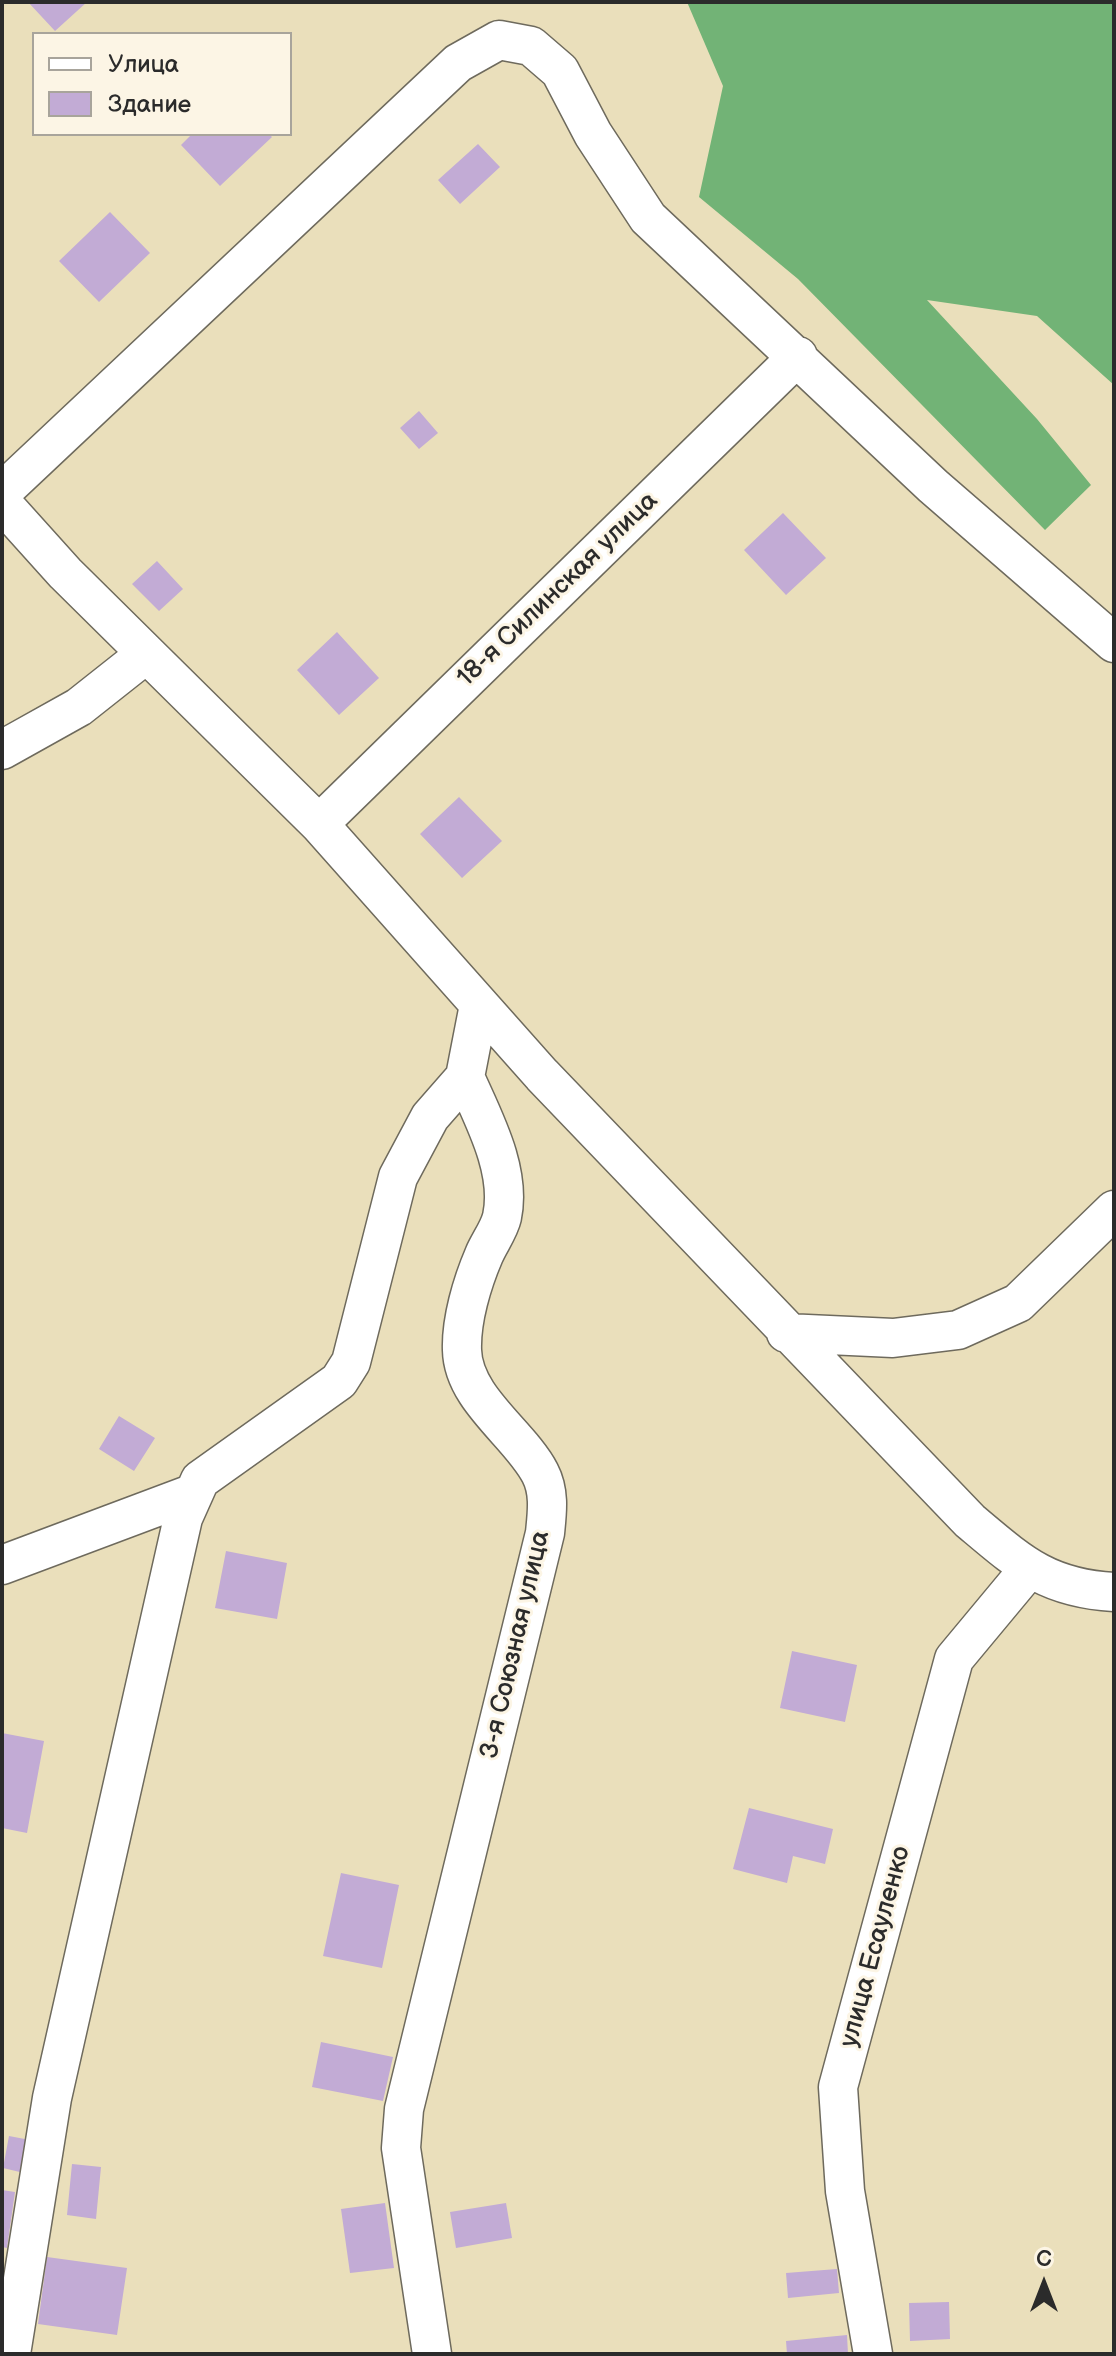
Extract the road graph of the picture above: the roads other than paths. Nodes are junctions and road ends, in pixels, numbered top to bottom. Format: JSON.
{"nodes":[{"id":1,"x":798,"y":356,"type":"junction"},
{"id":2,"x":2,"y":492,"type":"edge"},
{"id":3,"x":2,"y":503,"type":"edge"},
{"id":4,"x":1114,"y":643,"type":"edge"},
{"id":5,"x":146,"y":654,"type":"junction"},
{"id":6,"x":2,"y":750,"type":"edge"},
{"id":7,"x":319,"y":824,"type":"junction"},
{"id":8,"x":479,"y":1005,"type":"junction"},
{"id":9,"x":465,"y":1077,"type":"junction"},
{"id":10,"x":1114,"y":1210,"type":"edge"},
{"id":11,"x":786,"y":1333,"type":"junction"},
{"id":12,"x":194,"y":1493,"type":"junction"},
{"id":13,"x":2,"y":1565,"type":"edge"},
{"id":14,"x":1028,"y":1570,"type":"junction"},
{"id":15,"x":1114,"y":1592,"type":"edge"},
{"id":16,"x":11,"y":2354,"type":"edge"},
{"id":17,"x":432,"y":2354,"type":"edge"},
{"id":18,"x":873,"y":2354,"type":"edge"}],
"edges":[{"from":1,"to":2,"type":"street"},
{"from":1,"to":4,"type":"street"},
{"from":1,"to":7,"type":"street","name":"18-я Силинская улица"},
{"from":3,"to":5,"type":"street"},
{"from":5,"to":6,"type":"street"},
{"from":5,"to":7,"type":"street"},
{"from":7,"to":8,"type":"street"},
{"from":8,"to":9,"type":"street"},
{"from":8,"to":11,"type":"street"},
{"from":9,"to":12,"type":"street"},
{"from":9,"to":17,"type":"street","name":"3-я Союзная улица"},
{"from":10,"to":11,"type":"street"},
{"from":11,"to":14,"type":"street"},
{"from":12,"to":13,"type":"street"},
{"from":12,"to":16,"type":"street"},
{"from":14,"to":15,"type":"street"},
{"from":14,"to":18,"type":"street","name":"улица Есауленко"}]}
